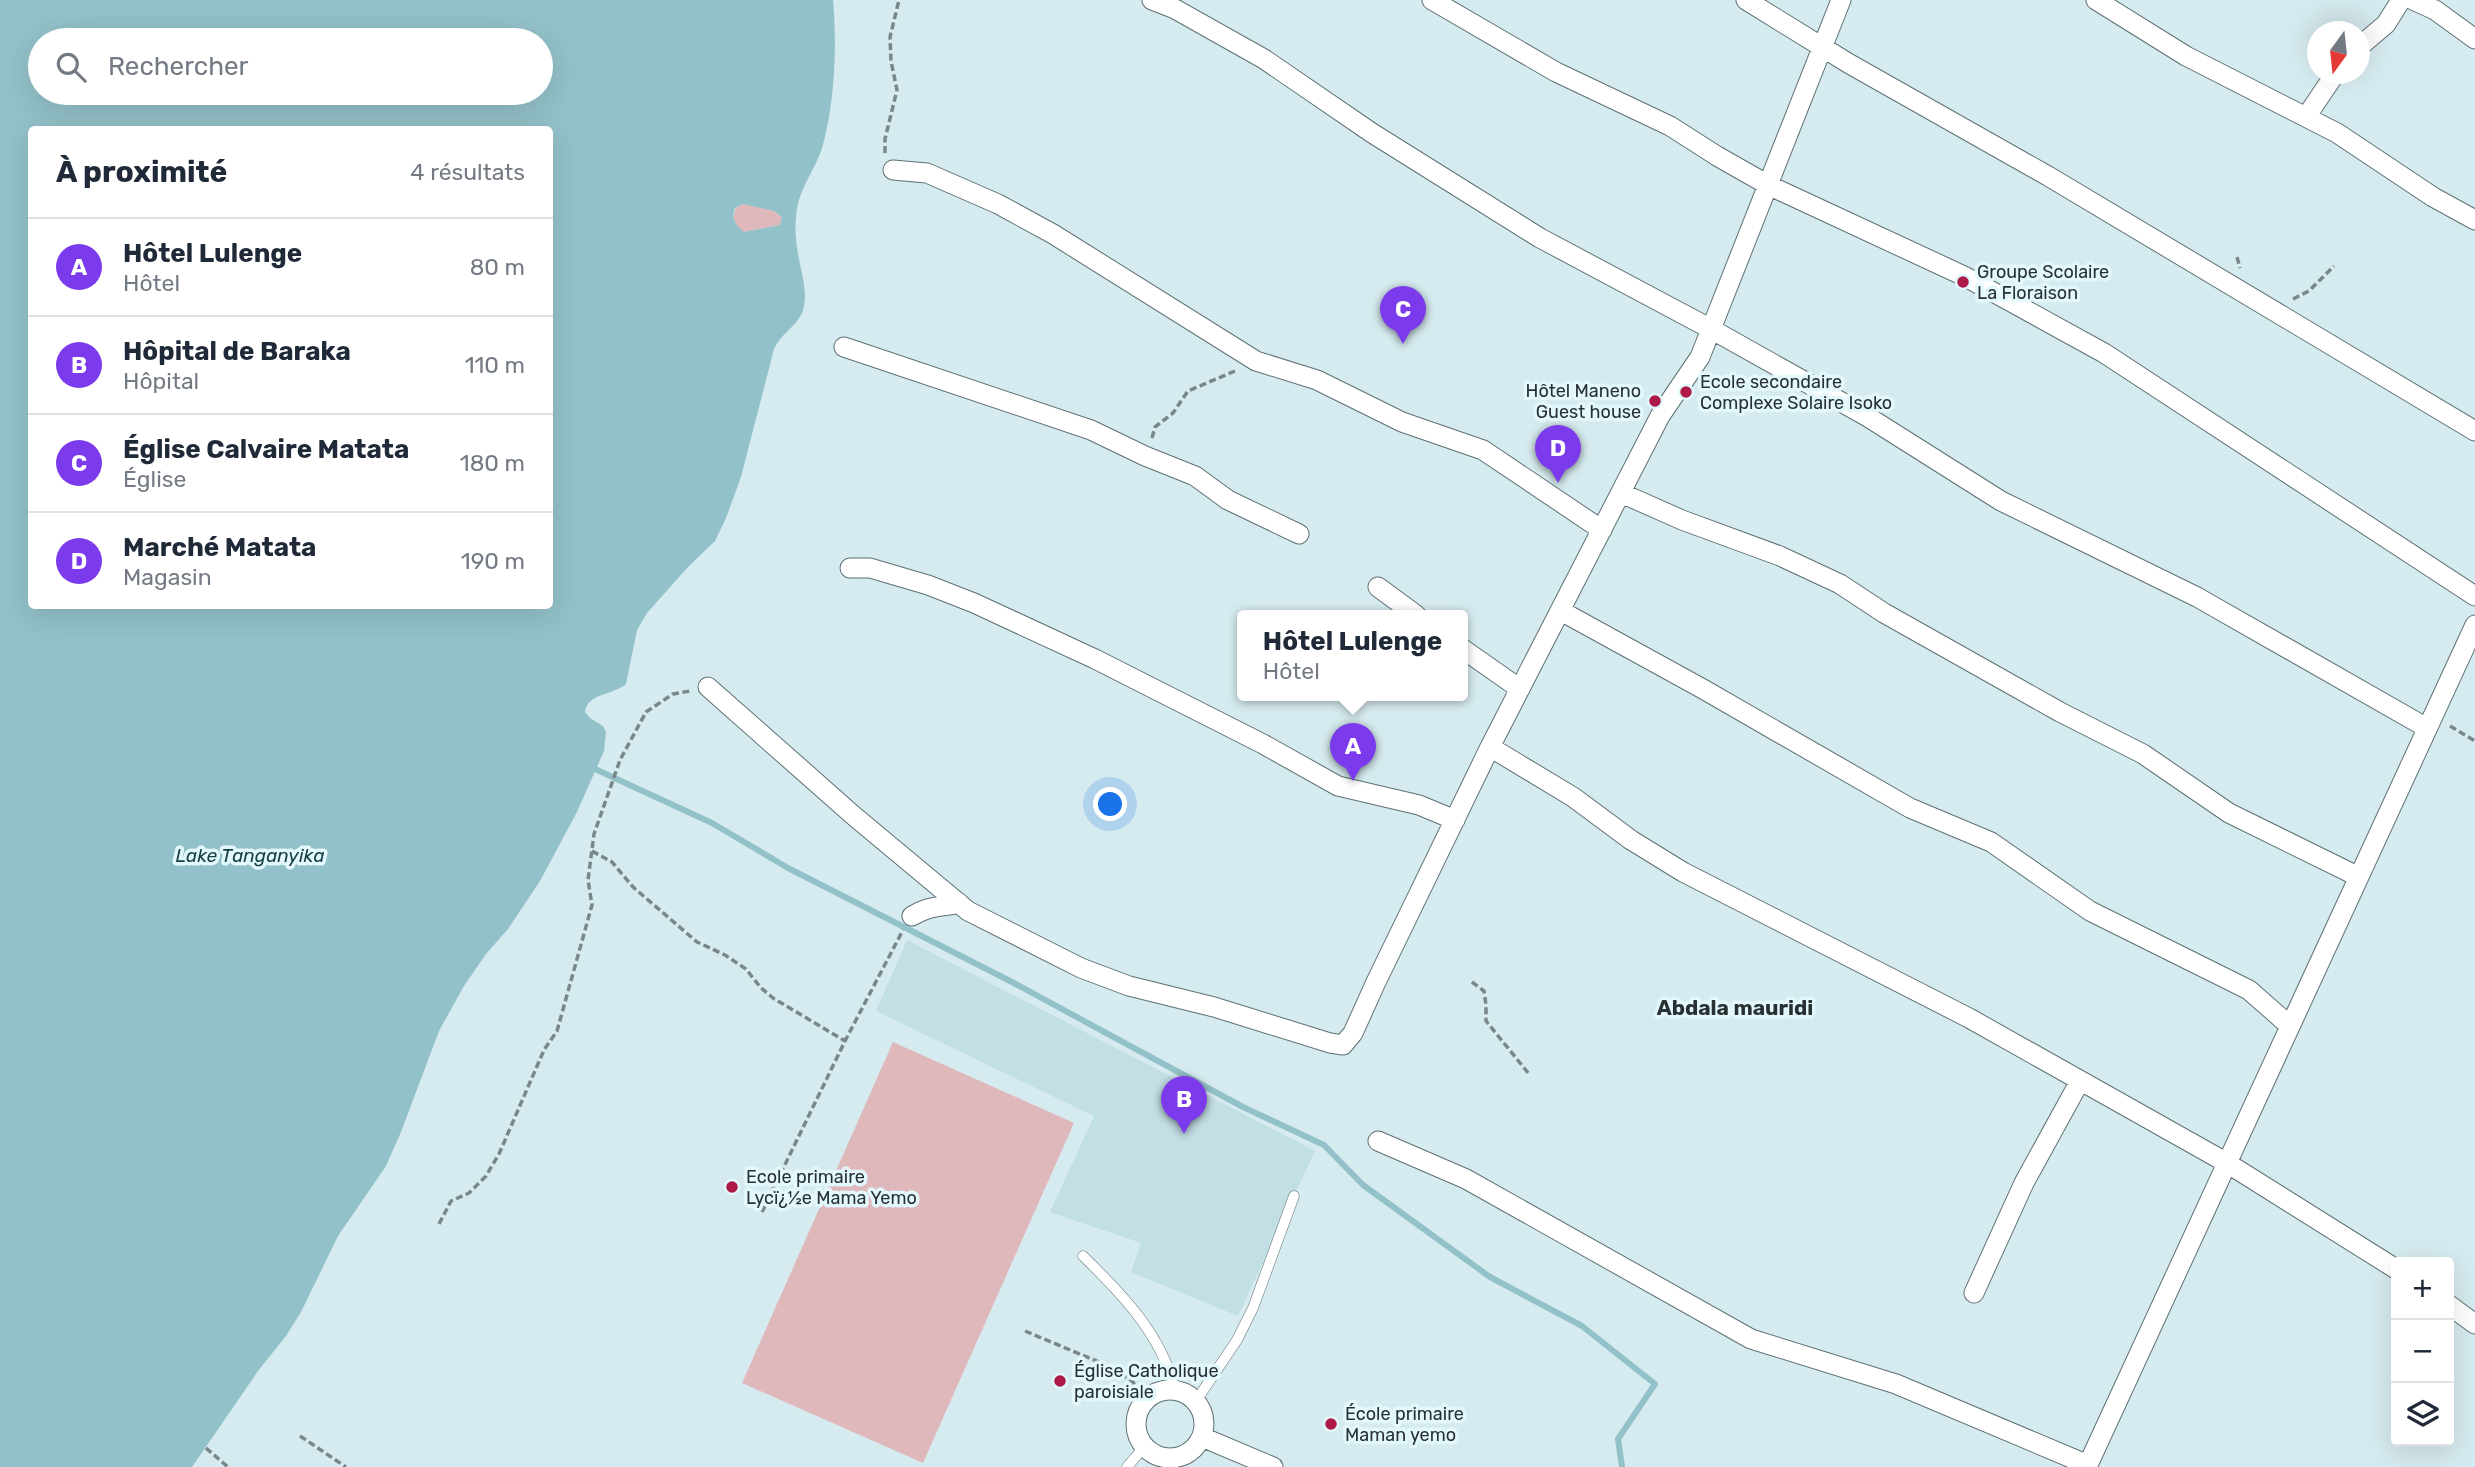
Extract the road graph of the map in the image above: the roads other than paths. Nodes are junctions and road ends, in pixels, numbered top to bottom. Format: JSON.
{"nodes":[{"id":1,"x":1152,"y":0,"type":"edge"},
{"id":2,"x":1432,"y":0,"type":"edge"},
{"id":3,"x":1746,"y":0,"type":"edge"},
{"id":4,"x":1841,"y":0,"type":"edge"},
{"id":5,"x":2096,"y":0,"type":"edge"},
{"id":6,"x":2401,"y":0,"type":"edge"},
{"id":7,"x":2413,"y":0,"type":"edge"},
{"id":8,"x":2370,"y":38,"type":"edge"},
{"id":9,"x":2475,"y":39,"type":"edge"},
{"id":10,"x":1823,"y":46,"type":"junction"},
{"id":11,"x":2328,"y":84,"type":"edge"},
{"id":12,"x":2306,"y":117,"type":"junction"},
{"id":13,"x":893,"y":170,"type":"road end"},
{"id":14,"x":1768,"y":185,"type":"junction"},
{"id":15,"x":2475,"y":220,"type":"edge"},
{"id":16,"x":1711,"y":329,"type":"junction"},
{"id":17,"x":844,"y":347,"type":"dead end"},
{"id":18,"x":2475,"y":432,"type":"edge"},
{"id":19,"x":1621,"y":493,"type":"junction"},
{"id":20,"x":1602,"y":530,"type":"junction"},
{"id":21,"x":1300,"y":534,"type":"dead end"},
{"id":22,"x":850,"y":568,"type":"dead end"},
{"id":23,"x":1378,"y":587,"type":"dead end"},
{"id":24,"x":2475,"y":596,"type":"edge"},
{"id":25,"x":1409,"y":610,"type":"edge"},
{"id":26,"x":1560,"y":611,"type":"junction"},
{"id":27,"x":2475,"y":625,"type":"edge"},
{"id":28,"x":1468,"y":653,"type":"edge"},
{"id":29,"x":708,"y":687,"type":"road end"},
{"id":30,"x":1520,"y":689,"type":"junction"},
{"id":31,"x":2430,"y":722,"type":"junction"},
{"id":32,"x":1490,"y":747,"type":"junction"},
{"id":33,"x":1455,"y":820,"type":"junction"},
{"id":34,"x":2359,"y":877,"type":"junction"},
{"id":35,"x":959,"y":903,"type":"junction"},
{"id":36,"x":912,"y":916,"type":"road end"},
{"id":37,"x":2290,"y":1026,"type":"junction"},
{"id":38,"x":2080,"y":1081,"type":"junction"},
{"id":39,"x":1378,"y":1141,"type":"dead end"},
{"id":40,"x":2227,"y":1163,"type":"junction"},
{"id":41,"x":1294,"y":1196,"type":"dead end"},
{"id":42,"x":1083,"y":1256,"type":"dead end"},
{"id":43,"x":2391,"y":1266,"type":"edge"},
{"id":44,"x":1974,"y":1293,"type":"dead end"},
{"id":45,"x":2454,"y":1309,"type":"edge"},
{"id":46,"x":2475,"y":1324,"type":"edge"},
{"id":47,"x":1175,"y":1390,"type":"junction"},
{"id":48,"x":1196,"y":1401,"type":"junction"},
{"id":49,"x":1202,"y":1437,"type":"junction"},
{"id":50,"x":1144,"y":1447,"type":"junction"},
{"id":51,"x":1178,"y":1463,"type":"edge"},
{"id":52,"x":2087,"y":1466,"type":"edge"},
{"id":53,"x":1127,"y":1467,"type":"edge"},
{"id":54,"x":1273,"y":1467,"type":"edge"}],
"edges":[{"from":1,"to":16,"type":"street"},
{"from":2,"to":14,"type":"street"},
{"from":3,"to":10,"type":"street"},
{"from":4,"to":10,"type":"street"},
{"from":5,"to":12,"type":"street"},
{"from":6,"to":8,"type":"street"},
{"from":7,"to":9,"type":"street"},
{"from":10,"to":14,"type":"street"},
{"from":10,"to":18,"type":"street"},
{"from":11,"to":12,"type":"street"},
{"from":12,"to":15,"type":"street"},
{"from":13,"to":20,"type":"street"},
{"from":14,"to":16,"type":"street"},
{"from":14,"to":24,"type":"street"},
{"from":16,"to":19,"type":"street"},
{"from":16,"to":31,"type":"street"},
{"from":17,"to":21,"type":"street"},
{"from":19,"to":20,"type":"street"},
{"from":19,"to":34,"type":"street"},
{"from":20,"to":26,"type":"street"},
{"from":22,"to":33,"type":"street"},
{"from":23,"to":25,"type":"street"},
{"from":26,"to":30,"type":"street"},
{"from":26,"to":37,"type":"street"},
{"from":27,"to":31,"type":"street"},
{"from":28,"to":30,"type":"street"},
{"from":29,"to":35,"type":"street"},
{"from":30,"to":32,"type":"street"},
{"from":31,"to":34,"type":"street"},
{"from":32,"to":33,"type":"street"},
{"from":32,"to":38,"type":"street"},
{"from":33,"to":35,"type":"street"},
{"from":34,"to":37,"type":"street"},
{"from":35,"to":36,"type":"street"},
{"from":37,"to":40,"type":"street"},
{"from":38,"to":40,"type":"street"},
{"from":38,"to":44,"type":"street"},
{"from":39,"to":52,"type":"street"},
{"from":40,"to":43,"type":"street"},
{"from":40,"to":52,"type":"street"},
{"from":41,"to":48,"type":"lane"},
{"from":42,"to":47,"type":"lane"},
{"from":45,"to":46,"type":"street"},
{"from":47,"to":48,"type":"street"},
{"from":47,"to":50,"type":"street"},
{"from":48,"to":49,"type":"street"},
{"from":49,"to":51,"type":"street"},
{"from":49,"to":54,"type":"street"},
{"from":50,"to":51,"type":"street"},
{"from":50,"to":53,"type":"lane"}]}
